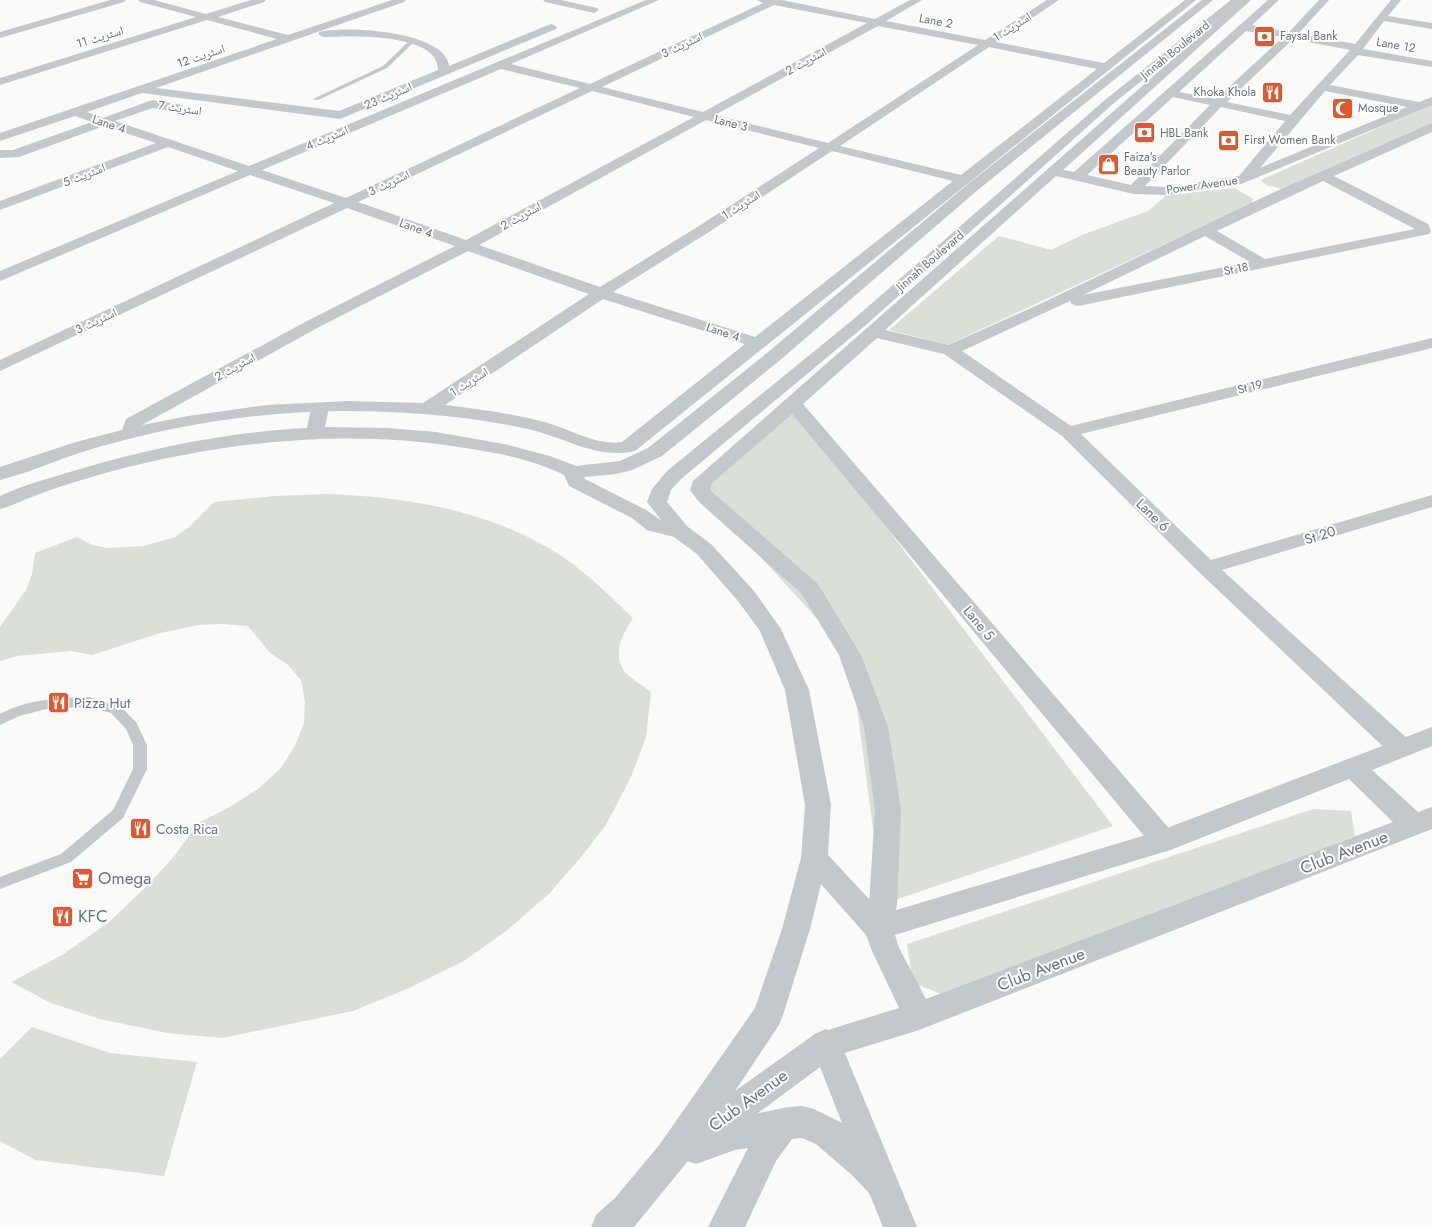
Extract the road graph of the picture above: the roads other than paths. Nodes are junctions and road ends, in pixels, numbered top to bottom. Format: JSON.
{"nodes":[{"id":1,"x":121,"y":0,"type":"edge"},
{"id":2,"x":143,"y":0,"type":"edge"},
{"id":3,"x":261,"y":0,"type":"edge"},
{"id":4,"x":401,"y":0,"type":"edge"},
{"id":5,"x":548,"y":0,"type":"edge"},
{"id":6,"x":654,"y":0,"type":"edge"},
{"id":7,"x":917,"y":0,"type":"edge"},
{"id":8,"x":1054,"y":0,"type":"edge"},
{"id":9,"x":1191,"y":0,"type":"edge"},
{"id":10,"x":1208,"y":0,"type":"edge"},
{"id":11,"x":1238,"y":0,"type":"edge"},
{"id":12,"x":1246,"y":0,"type":"edge"},
{"id":13,"x":1274,"y":0,"type":"edge"},
{"id":14,"x":1324,"y":0,"type":"edge"},
{"id":15,"x":1396,"y":0,"type":"edge"},
{"id":16,"x":770,"y":1,"type":"edge"},
{"id":17,"x":606,"y":5,"type":"dead end"},
{"id":18,"x":594,"y":10,"type":"junction"},
{"id":19,"x":207,"y":17,"type":"junction"},
{"id":20,"x":1382,"y":18,"type":"junction"},
{"id":21,"x":876,"y":22,"type":"junction"},
{"id":22,"x":1432,"y":26,"type":"edge"},
{"id":23,"x":1244,"y":27,"type":"junction"},
{"id":24,"x":305,"y":34,"type":"junction"},
{"id":25,"x":0,"y":35,"type":"edge"},
{"id":26,"x":1291,"y":36,"type":"junction"},
{"id":27,"x":289,"y":39,"type":"junction"},
{"id":28,"x":413,"y":40,"type":"junction"},
{"id":29,"x":986,"y":44,"type":"junction"},
{"id":30,"x":1356,"y":50,"type":"junction"},
{"id":31,"x":1432,"y":64,"type":"edge"},
{"id":32,"x":500,"y":65,"type":"junction"},
{"id":33,"x":1106,"y":67,"type":"junction"},
{"id":34,"x":444,"y":72,"type":"junction"},
{"id":35,"x":0,"y":82,"type":"edge"},
{"id":36,"x":1322,"y":87,"type":"junction"},
{"id":37,"x":591,"y":88,"type":"junction"},
{"id":38,"x":144,"y":90,"type":"junction"},
{"id":39,"x":1169,"y":93,"type":"junction"},
{"id":40,"x":316,"y":99,"type":"dead end"},
{"id":41,"x":1218,"y":104,"type":"junction"},
{"id":42,"x":1426,"y":104,"type":"edge"},
{"id":43,"x":190,"y":110,"type":"dead end"},
{"id":44,"x":75,"y":112,"type":"junction"},
{"id":45,"x":704,"y":116,"type":"junction"},
{"id":46,"x":1293,"y":118,"type":"junction"},
{"id":47,"x":104,"y":122,"type":"junction"},
{"id":48,"x":1432,"y":127,"type":"edge"},
{"id":49,"x":320,"y":128,"type":"dead end"},
{"id":50,"x":343,"y":131,"type":"junction"},
{"id":51,"x":4,"y":136,"type":"edge"},
{"id":52,"x":168,"y":143,"type":"junction"},
{"id":53,"x":829,"y":147,"type":"junction"},
{"id":54,"x":0,"y":154,"type":"edge"},
{"id":55,"x":251,"y":170,"type":"junction"},
{"id":56,"x":1055,"y":172,"type":"junction"},
{"id":57,"x":1324,"y":176,"type":"junction"},
{"id":58,"x":1078,"y":177,"type":"junction"},
{"id":59,"x":963,"y":180,"type":"junction"},
{"id":60,"x":1242,"y":180,"type":"junction"},
{"id":61,"x":1134,"y":190,"type":"junction"},
{"id":62,"x":1273,"y":198,"type":"junction"},
{"id":63,"x":347,"y":203,"type":"junction"},
{"id":64,"x":0,"y":206,"type":"edge"},
{"id":65,"x":1207,"y":231,"type":"junction"},
{"id":66,"x":466,"y":246,"type":"junction"},
{"id":67,"x":1264,"y":264,"type":"junction"},
{"id":68,"x":0,"y":276,"type":"edge"},
{"id":69,"x":601,"y":293,"type":"junction"},
{"id":70,"x":1046,"y":307,"type":"junction"},
{"id":71,"x":873,"y":332,"type":"junction"},
{"id":72,"x":757,"y":342,"type":"junction"},
{"id":73,"x":1432,"y":343,"type":"edge"},
{"id":74,"x":950,"y":350,"type":"junction"},
{"id":75,"x":0,"y":366,"type":"edge"},
{"id":76,"x":793,"y":404,"type":"junction"},
{"id":77,"x":320,"y":408,"type":"junction"},
{"id":78,"x":427,"y":409,"type":"junction"},
{"id":79,"x":1068,"y":432,"type":"junction"},
{"id":80,"x":131,"y":433,"type":"junction"},
{"id":81,"x":315,"y":433,"type":"junction"},
{"id":82,"x":573,"y":472,"type":"junction"},
{"id":83,"x":0,"y":474,"type":"edge"},
{"id":84,"x":1432,"y":501,"type":"edge"},
{"id":85,"x":0,"y":503,"type":"edge"},
{"id":86,"x":680,"y":532,"type":"junction"},
{"id":87,"x":1207,"y":568,"type":"junction"},
{"id":88,"x":0,"y":720,"type":"edge"},
{"id":89,"x":1432,"y":736,"type":"edge"},
{"id":90,"x":1402,"y":748,"type":"junction"},
{"id":91,"x":1354,"y":767,"type":"junction"},
{"id":92,"x":1423,"y":822,"type":"edge"},
{"id":93,"x":1164,"y":841,"type":"junction"},
{"id":94,"x":814,"y":858,"type":"junction"},
{"id":95,"x":0,"y":883,"type":"edge"},
{"id":96,"x":878,"y":928,"type":"junction"},
{"id":97,"x":919,"y":1016,"type":"junction"},
{"id":98,"x":826,"y":1044,"type":"junction"},
{"id":99,"x":789,"y":1123,"type":"junction"},
{"id":100,"x":672,"y":1156,"type":"junction"},
{"id":101,"x":882,"y":1182,"type":"junction"},
{"id":102,"x":608,"y":1227,"type":"edge"},
{"id":103,"x":725,"y":1227,"type":"edge"},
{"id":104,"x":900,"y":1227,"type":"edge"}],
"edges":[{"from":1,"to":25,"type":"street"},
{"from":2,"to":19,"type":"street"},
{"from":3,"to":19,"type":"street","name":"اسٹریٹ 11"},
{"from":4,"to":24,"type":"street","name":"اسٹریٹ 12"},
{"from":5,"to":18,"type":"street"},
{"from":6,"to":32,"type":"street","name":"اسٹریٹ 4"},
{"from":7,"to":21,"type":"street","name":"اسٹریٹ 2"},
{"from":8,"to":29,"type":"street","name":"اسٹریٹ 1"},
{"from":9,"to":33,"type":"street"},
{"from":10,"to":82,"type":"street","name":"Jinnah Boulevard"},
{"from":11,"to":86,"type":"street","name":"Jinnah Boulevard"},
{"from":12,"to":56,"type":"street"},
{"from":13,"to":23,"type":"street"},
{"from":14,"to":26,"type":"street"},
{"from":15,"to":20,"type":"street"},
{"from":16,"to":21,"type":"street","name":"Lane 2"},
{"from":16,"to":37,"type":"street","name":"اسٹریٹ 3"},
{"from":17,"to":18,"type":"street","name":"اسٹریٹ 23"},
{"from":18,"to":34,"type":"street","name":"اسٹریٹ 23"},
{"from":19,"to":27,"type":"street"},
{"from":19,"to":35,"type":"street","name":"اسٹریٹ 11"},
{"from":20,"to":22,"type":"street"},
{"from":20,"to":30,"type":"street"},
{"from":21,"to":29,"type":"street","name":"Lane 2"},
{"from":21,"to":45,"type":"street","name":"اسٹریٹ 2"},
{"from":23,"to":26,"type":"street","name":"Lane 12"},
{"from":23,"to":39,"type":"street"},
{"from":24,"to":27,"type":"street","name":"اسٹریٹ 12"},
{"from":24,"to":28,"type":"street"},
{"from":26,"to":30,"type":"street","name":"Lane 12"},
{"from":26,"to":41,"type":"street"},
{"from":27,"to":38,"type":"street","name":"اسٹریٹ 12"},
{"from":28,"to":34,"type":"street"},
{"from":28,"to":40,"type":"lane"},
{"from":29,"to":33,"type":"street","name":"Lane 2"},
{"from":29,"to":53,"type":"street","name":"اسٹریٹ 1"},
{"from":30,"to":31,"type":"street","name":"Lane 12"},
{"from":30,"to":36,"type":"street"},
{"from":32,"to":37,"type":"street","name":"Lane 3"},
{"from":32,"to":50,"type":"street","name":"اسٹریٹ 4"},
{"from":33,"to":59,"type":"street"},
{"from":34,"to":38,"type":"street","name":"اسٹریٹ 23"},
{"from":36,"to":42,"type":"street"},
{"from":36,"to":46,"type":"street"},
{"from":37,"to":45,"type":"street","name":"Lane 3"},
{"from":37,"to":63,"type":"street","name":"اسٹریٹ 3"},
{"from":38,"to":44,"type":"street","name":"اسٹریٹ 12"},
{"from":39,"to":41,"type":"street"},
{"from":39,"to":58,"type":"street"},
{"from":41,"to":46,"type":"street"},
{"from":41,"to":61,"type":"street"},
{"from":42,"to":60,"type":"street","name":"Power Avenue"},
{"from":43,"to":47,"type":"street","name":"اسٹریٹ 7"},
{"from":44,"to":47,"type":"street","name":"Lane 4"},
{"from":44,"to":51,"type":"street","name":"اسٹریٹ 12"},
{"from":45,"to":53,"type":"street","name":"Lane 3"},
{"from":45,"to":66,"type":"street","name":"اسٹریٹ 2"},
{"from":46,"to":60,"type":"street"},
{"from":47,"to":52,"type":"street","name":"Lane 4"},
{"from":47,"to":54,"type":"street","name":"اسٹریٹ 7"},
{"from":48,"to":57,"type":"street"},
{"from":49,"to":50,"type":"street"},
{"from":50,"to":55,"type":"street","name":"اسٹریٹ 4"},
{"from":52,"to":55,"type":"street","name":"Lane 4"},
{"from":52,"to":64,"type":"street","name":"اسٹریٹ 5"},
{"from":53,"to":59,"type":"street","name":"Lane 3"},
{"from":53,"to":69,"type":"street","name":"اسٹریٹ 1"},
{"from":55,"to":63,"type":"street","name":"Lane 4"},
{"from":55,"to":68,"type":"street","name":"اسٹریٹ 4"},
{"from":56,"to":58,"type":"street","name":"Power Avenue"},
{"from":56,"to":71,"type":"street"},
{"from":57,"to":62,"type":"street"},
{"from":57,"to":67,"type":"street","name":"St 18"},
{"from":58,"to":61,"type":"street","name":"Power Avenue"},
{"from":59,"to":72,"type":"street"},
{"from":60,"to":61,"type":"street","name":"Power Avenue"},
{"from":60,"to":62,"type":"street"},
{"from":62,"to":65,"type":"street"},
{"from":63,"to":66,"type":"street","name":"Lane 4"},
{"from":63,"to":75,"type":"street","name":"اسٹریٹ 3"},
{"from":65,"to":67,"type":"street"},
{"from":65,"to":70,"type":"street"},
{"from":66,"to":69,"type":"street","name":"Lane 4"},
{"from":66,"to":80,"type":"street","name":"اسٹریٹ 2"},
{"from":67,"to":70,"type":"street","name":"St 18"},
{"from":69,"to":72,"type":"street","name":"Lane 4"},
{"from":69,"to":78,"type":"street","name":"اسٹریٹ 1"},
{"from":70,"to":74,"type":"street"},
{"from":71,"to":74,"type":"street","name":"Lane 6"},
{"from":71,"to":76,"type":"street"},
{"from":72,"to":78,"type":"street"},
{"from":73,"to":79,"type":"street","name":"St 19"},
{"from":74,"to":79,"type":"street","name":"Lane 6"},
{"from":76,"to":93,"type":"street","name":"Lane 5"},
{"from":76,"to":96,"type":"street"},
{"from":77,"to":78,"type":"street"},
{"from":77,"to":80,"type":"street"},
{"from":77,"to":81,"type":"street"},
{"from":79,"to":87,"type":"street","name":"Lane 6"},
{"from":80,"to":83,"type":"street"},
{"from":81,"to":82,"type":"street"},
{"from":81,"to":85,"type":"street"},
{"from":82,"to":86,"type":"street"},
{"from":84,"to":87,"type":"street","name":"St 20"},
{"from":86,"to":94,"type":"street"},
{"from":87,"to":90,"type":"street","name":"Lane 6"},
{"from":88,"to":95,"type":"lane"},
{"from":89,"to":90,"type":"street"},
{"from":90,"to":91,"type":"street"},
{"from":91,"to":92,"type":"street"},
{"from":91,"to":93,"type":"street"},
{"from":92,"to":97,"type":"street","name":"Club Avenue"},
{"from":93,"to":96,"type":"street"},
{"from":94,"to":96,"type":"street"},
{"from":94,"to":100,"type":"street"},
{"from":96,"to":97,"type":"street"},
{"from":97,"to":98,"type":"street","name":"Club Avenue"},
{"from":98,"to":100,"type":"street","name":"Club Avenue"},
{"from":98,"to":101,"type":"street"},
{"from":99,"to":100,"type":"street"},
{"from":99,"to":101,"type":"street"},
{"from":99,"to":103,"type":"street"},
{"from":100,"to":102,"type":"street"},
{"from":101,"to":104,"type":"street"}]}
